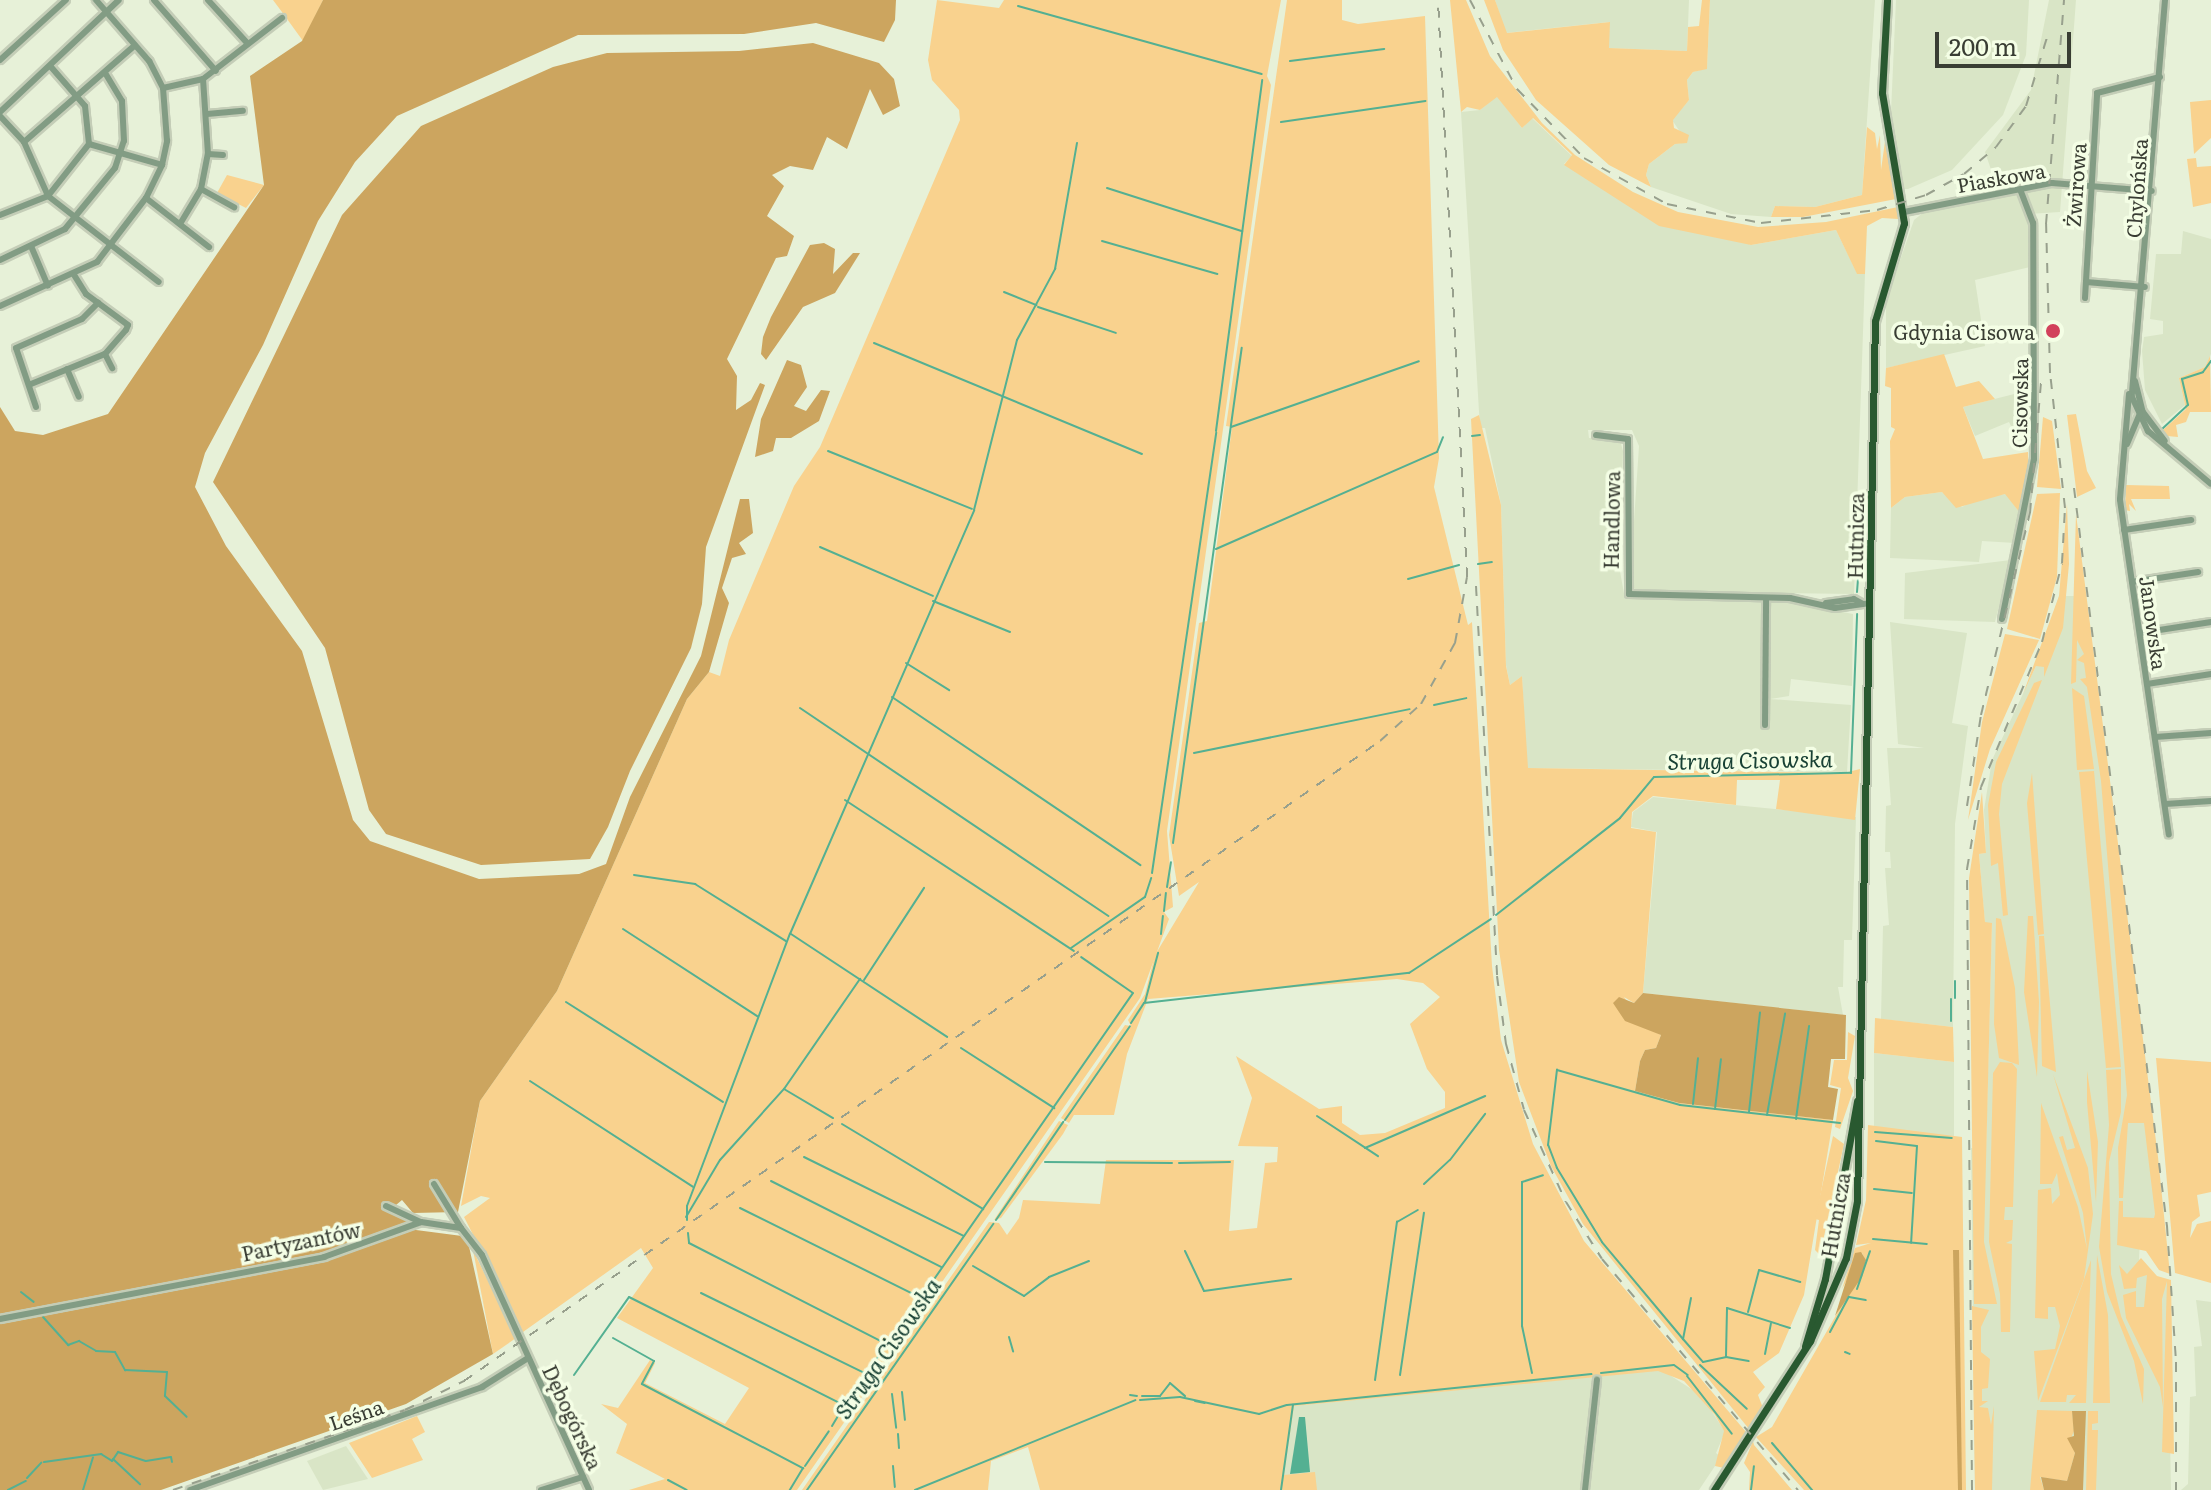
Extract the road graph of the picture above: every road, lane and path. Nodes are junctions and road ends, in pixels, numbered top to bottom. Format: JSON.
{"nodes":[{"id":1,"x":66,"y":0,"type":"edge"},
{"id":2,"x":96,"y":0,"type":"edge"},
{"id":3,"x":119,"y":0,"type":"edge"},
{"id":4,"x":154,"y":0,"type":"edge"},
{"id":5,"x":208,"y":0,"type":"edge"},
{"id":6,"x":1887,"y":0,"type":"edge"},
{"id":7,"x":2165,"y":0,"type":"edge"},
{"id":8,"x":107,"y":13,"type":"junction"},
{"id":9,"x":282,"y":18,"type":"dead end"},
{"id":10,"x":248,"y":44,"type":"junction"},
{"id":11,"x":135,"y":45,"type":"junction"},
{"id":12,"x":1,"y":57,"type":"edge"},
{"id":13,"x":51,"y":67,"type":"junction"},
{"id":14,"x":216,"y":71,"type":"junction"},
{"id":15,"x":105,"y":73,"type":"junction"},
{"id":16,"x":2160,"y":77,"type":"junction"},
{"id":17,"x":203,"y":79,"type":"junction"},
{"id":18,"x":163,"y":88,"type":"junction"},
{"id":19,"x":77,"y":96,"type":"junction"},
{"id":20,"x":243,"y":111,"type":"dead end"},
{"id":21,"x":0,"y":114,"type":"edge"},
{"id":22,"x":207,"y":114,"type":"junction"},
{"id":23,"x":24,"y":142,"type":"junction"},
{"id":24,"x":89,"y":144,"type":"junction"},
{"id":25,"x":121,"y":154,"type":"junction"},
{"id":26,"x":208,"y":154,"type":"junction"},
{"id":27,"x":223,"y":155,"type":"dead end"},
{"id":28,"x":162,"y":165,"type":"junction"},
{"id":29,"x":2090,"y":186,"type":"junction"},
{"id":30,"x":201,"y":189,"type":"junction"},
{"id":31,"x":2020,"y":189,"type":"junction"},
{"id":32,"x":2152,"y":191,"type":"junction"},
{"id":33,"x":48,"y":196,"type":"junction"},
{"id":34,"x":146,"y":198,"type":"junction"},
{"id":35,"x":234,"y":207,"type":"dead end"},
{"id":36,"x":1904,"y":212,"type":"junction"},
{"id":37,"x":0,"y":215,"type":"edge"},
{"id":38,"x":75,"y":220,"type":"junction"},
{"id":39,"x":180,"y":224,"type":"junction"},
{"id":40,"x":31,"y":246,"type":"junction"},
{"id":41,"x":109,"y":246,"type":"junction"},
{"id":42,"x":209,"y":247,"type":"dead end"},
{"id":43,"x":0,"y":260,"type":"edge"},
{"id":44,"x":74,"y":275,"type":"junction"},
{"id":45,"x":159,"y":282,"type":"dead end"},
{"id":46,"x":2086,"y":282,"type":"junction"},
{"id":47,"x":48,"y":286,"type":"junction"},
{"id":48,"x":2145,"y":287,"type":"junction"},
{"id":49,"x":2085,"y":298,"type":"dead end"},
{"id":50,"x":98,"y":303,"type":"junction"},
{"id":51,"x":0,"y":306,"type":"edge"},
{"id":52,"x":105,"y":354,"type":"junction"},
{"id":53,"x":112,"y":368,"type":"dead end"},
{"id":54,"x":67,"y":369,"type":"junction"},
{"id":55,"x":2134,"y":378,"type":"junction"},
{"id":56,"x":31,"y":384,"type":"junction"},
{"id":57,"x":2132,"y":391,"type":"junction"},
{"id":58,"x":79,"y":397,"type":"dead end"},
{"id":59,"x":36,"y":407,"type":"dead end"},
{"id":60,"x":2141,"y":414,"type":"junction"},
{"id":61,"x":2148,"y":431,"type":"junction"},
{"id":62,"x":1596,"y":435,"type":"dead end"},
{"id":63,"x":2131,"y":435,"type":"junction"},
{"id":64,"x":2168,"y":446,"type":"junction"},
{"id":65,"x":2125,"y":447,"type":"junction"},
{"id":66,"x":2210,"y":481,"type":"edge"},
{"id":67,"x":2191,"y":520,"type":"dead end"},
{"id":68,"x":2124,"y":530,"type":"junction"},
{"id":69,"x":2198,"y":572,"type":"dead end"},
{"id":70,"x":2132,"y":582,"type":"junction"},
{"id":71,"x":1766,"y":598,"type":"junction"},
{"id":72,"x":1867,"y":604,"type":"junction"},
{"id":73,"x":2002,"y":619,"type":"dead end"},
{"id":74,"x":2211,"y":622,"type":"edge"},
{"id":75,"x":2140,"y":633,"type":"junction"},
{"id":76,"x":2211,"y":674,"type":"edge"},
{"id":77,"x":2147,"y":684,"type":"junction"},
{"id":78,"x":1765,"y":725,"type":"dead end"},
{"id":79,"x":2211,"y":733,"type":"edge"},
{"id":80,"x":2155,"y":737,"type":"junction"},
{"id":81,"x":2211,"y":801,"type":"edge"},
{"id":82,"x":2165,"y":804,"type":"junction"},
{"id":83,"x":2169,"y":834,"type":"dead end"},
{"id":84,"x":1861,"y":1079,"type":"junction"},
{"id":85,"x":1851,"y":1134,"type":"junction"},
{"id":86,"x":1861,"y":1135,"type":"junction"},
{"id":87,"x":434,"y":1184,"type":"dead end"},
{"id":88,"x":1857,"y":1201,"type":"junction"},
{"id":89,"x":1839,"y":1204,"type":"junction"},
{"id":90,"x":386,"y":1206,"type":"dead end"},
{"id":91,"x":1836,"y":1221,"type":"junction"},
{"id":92,"x":421,"y":1222,"type":"junction"},
{"id":93,"x":461,"y":1228,"type":"junction"},
{"id":94,"x":1852,"y":1231,"type":"junction"},
{"id":95,"x":1818,"y":1302,"type":"junction"},
{"id":96,"x":1827,"y":1307,"type":"junction"},
{"id":97,"x":0,"y":1319,"type":"edge"},
{"id":98,"x":1805,"y":1347,"type":"junction"},
{"id":99,"x":528,"y":1358,"type":"junction"},
{"id":100,"x":1597,"y":1380,"type":"dead end"},
{"id":101,"x":583,"y":1477,"type":"junction"},
{"id":102,"x":190,"y":1490,"type":"edge"},
{"id":103,"x":541,"y":1490,"type":"edge"},
{"id":104,"x":589,"y":1490,"type":"edge"},
{"id":105,"x":1585,"y":1490,"type":"edge"},
{"id":106,"x":1714,"y":1490,"type":"edge"}],
"edges":[{"from":1,"to":12,"type":"street"},
{"from":2,"to":8,"type":"street"},
{"from":3,"to":8,"type":"street"},
{"from":4,"to":14,"type":"street"},
{"from":5,"to":10,"type":"street"},
{"from":6,"to":36,"type":"main road","name":"Hutnicza"},
{"from":7,"to":16,"type":"street","name":"Chylońska"},
{"from":8,"to":11,"type":"street"},
{"from":8,"to":13,"type":"street"},
{"from":9,"to":10,"type":"street"},
{"from":10,"to":14,"type":"street"},
{"from":11,"to":15,"type":"street"},
{"from":11,"to":18,"type":"street"},
{"from":13,"to":19,"type":"street"},
{"from":13,"to":21,"type":"street"},
{"from":14,"to":17,"type":"street"},
{"from":15,"to":19,"type":"street"},
{"from":15,"to":25,"type":"street"},
{"from":16,"to":29,"type":"street","name":"Żwirowa"},
{"from":16,"to":32,"type":"street","name":"Chylońska"},
{"from":17,"to":18,"type":"street"},
{"from":17,"to":22,"type":"street"},
{"from":18,"to":28,"type":"street"},
{"from":19,"to":23,"type":"street"},
{"from":19,"to":24,"type":"street"},
{"from":20,"to":22,"type":"street"},
{"from":21,"to":23,"type":"street"},
{"from":22,"to":26,"type":"street"},
{"from":23,"to":33,"type":"street"},
{"from":24,"to":25,"type":"street"},
{"from":24,"to":33,"type":"street"},
{"from":25,"to":28,"type":"street"},
{"from":25,"to":38,"type":"street"},
{"from":26,"to":27,"type":"street"},
{"from":26,"to":30,"type":"street"},
{"from":28,"to":34,"type":"street"},
{"from":29,"to":31,"type":"street","name":"Piaskowa"},
{"from":29,"to":32,"type":"street","name":"Piaskowa"},
{"from":29,"to":46,"type":"street","name":"Żwirowa"},
{"from":30,"to":35,"type":"street"},
{"from":30,"to":39,"type":"street"},
{"from":31,"to":36,"type":"street","name":"Piaskowa"},
{"from":31,"to":73,"type":"street","name":"Cisowska"},
{"from":32,"to":48,"type":"street","name":"Chylońska"},
{"from":33,"to":37,"type":"street"},
{"from":33,"to":38,"type":"street"},
{"from":34,"to":39,"type":"street"},
{"from":34,"to":41,"type":"street"},
{"from":36,"to":72,"type":"main road","name":"Hutnicza"},
{"from":38,"to":40,"type":"street"},
{"from":38,"to":41,"type":"street"},
{"from":39,"to":42,"type":"street"},
{"from":40,"to":43,"type":"street"},
{"from":40,"to":47,"type":"street"},
{"from":41,"to":44,"type":"street"},
{"from":41,"to":45,"type":"street"},
{"from":44,"to":47,"type":"street"},
{"from":44,"to":50,"type":"street"},
{"from":46,"to":48,"type":"street"},
{"from":46,"to":49,"type":"street","name":"Żwirowa"},
{"from":47,"to":51,"type":"street"},
{"from":48,"to":55,"type":"street","name":"Chylońska"},
{"from":50,"to":52,"type":"street"},
{"from":50,"to":56,"type":"street"},
{"from":52,"to":53,"type":"street"},
{"from":52,"to":54,"type":"street"},
{"from":54,"to":56,"type":"street"},
{"from":54,"to":58,"type":"street"},
{"from":55,"to":57,"type":"street","name":"Chylońska"},
{"from":55,"to":60,"type":"street","name":"Chylońska"},
{"from":56,"to":59,"type":"street"},
{"from":57,"to":60,"type":"street","name":"Chylońska"},
{"from":57,"to":65,"type":"street","name":"Janowska"},
{"from":60,"to":61,"type":"street","name":"Chylońska"},
{"from":60,"to":63,"type":"street","name":"Janowska"},
{"from":60,"to":64,"type":"street","name":"Chylońska"},
{"from":61,"to":63,"type":"street"},
{"from":61,"to":64,"type":"street","name":"Chylońska"},
{"from":62,"to":71,"type":"street","name":"Handlowa"},
{"from":63,"to":65,"type":"street","name":"Janowska"},
{"from":64,"to":66,"type":"street","name":"Chylońska"},
{"from":65,"to":68,"type":"street","name":"Janowska"},
{"from":67,"to":68,"type":"street"},
{"from":68,"to":70,"type":"street","name":"Janowska"},
{"from":69,"to":70,"type":"street"},
{"from":70,"to":75,"type":"street","name":"Janowska"},
{"from":71,"to":72,"type":"street","name":"Handlowa"},
{"from":71,"to":78,"type":"street"},
{"from":72,"to":84,"type":"main road","name":"Hutnicza"},
{"from":74,"to":75,"type":"street"},
{"from":75,"to":77,"type":"street","name":"Janowska"},
{"from":76,"to":77,"type":"street"},
{"from":77,"to":80,"type":"street","name":"Janowska"},
{"from":79,"to":80,"type":"street"},
{"from":80,"to":82,"type":"street","name":"Janowska"},
{"from":81,"to":82,"type":"street"},
{"from":82,"to":83,"type":"street","name":"Janowska"},
{"from":84,"to":85,"type":"main road","name":"Hutnicza"},
{"from":84,"to":86,"type":"main road","name":"Hutnicza"},
{"from":85,"to":86,"type":"main road"},
{"from":85,"to":89,"type":"main road","name":"Hutnicza"},
{"from":86,"to":88,"type":"main road","name":"Hutnicza"},
{"from":87,"to":93,"type":"street"},
{"from":88,"to":89,"type":"main road"},
{"from":88,"to":94,"type":"main road","name":"Hutnicza"},
{"from":89,"to":91,"type":"main road","name":"Hutnicza"},
{"from":90,"to":92,"type":"street"},
{"from":91,"to":94,"type":"main road"},
{"from":91,"to":95,"type":"main road","name":"Hutnicza"},
{"from":92,"to":93,"type":"street","name":"Partyzantów"},
{"from":92,"to":97,"type":"street","name":"Partyzantów"},
{"from":93,"to":99,"type":"street"},
{"from":94,"to":96,"type":"main road","name":"Hutnicza"},
{"from":95,"to":96,"type":"main road"},
{"from":95,"to":98,"type":"main road","name":"Hutnicza"},
{"from":96,"to":98,"type":"main road","name":"Hutnicza"},
{"from":98,"to":106,"type":"main road","name":"Hutnicza"},
{"from":99,"to":101,"type":"street","name":"Dębogórska"},
{"from":99,"to":102,"type":"street","name":"Leśna"},
{"from":100,"to":105,"type":"street"},
{"from":101,"to":103,"type":"street"},
{"from":101,"to":104,"type":"street","name":"Dębogórska"}]}
